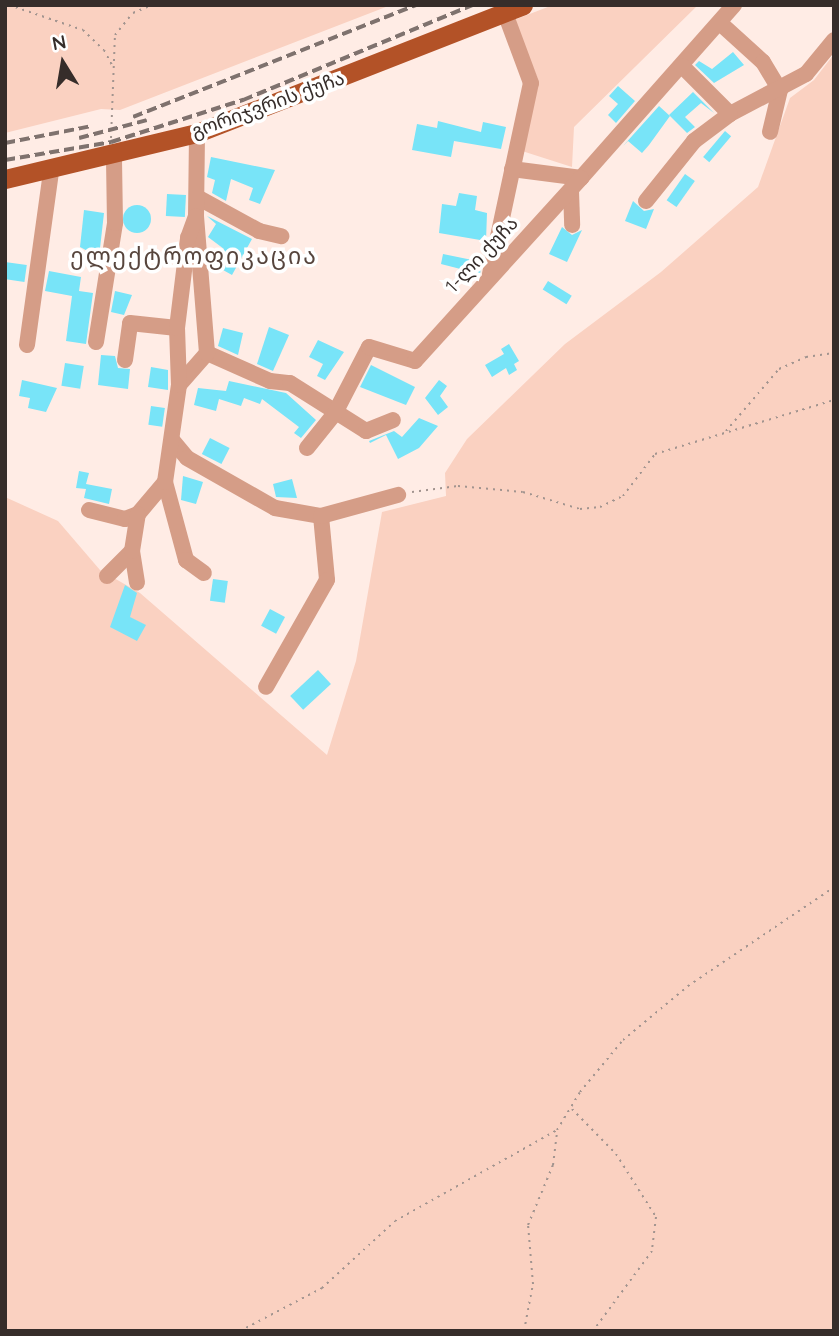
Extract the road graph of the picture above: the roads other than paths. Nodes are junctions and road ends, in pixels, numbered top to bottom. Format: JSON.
{"nodes":[{"id":1,"x":523,"y":5,"type":"edge"},
{"id":2,"x":734,"y":5,"type":"edge"},
{"id":3,"x":505,"y":13,"type":"junction"},
{"id":4,"x":720,"y":23,"type":"junction"},
{"id":5,"x":834,"y":40,"type":"edge"},
{"id":6,"x":682,"y":65,"type":"junction"},
{"id":7,"x":780,"y":90,"type":"junction"},
{"id":8,"x":730,"y":114,"type":"junction"},
{"id":9,"x":770,"y":132,"type":"dead end"},
{"id":10,"x":197,"y":133,"type":"junction"},
{"id":11,"x":114,"y":156,"type":"junction"},
{"id":12,"x":512,"y":169,"type":"junction"},
{"id":13,"x":51,"y":171,"type":"junction"},
{"id":14,"x":5,"y":179,"type":"edge"},
{"id":15,"x":576,"y":184,"type":"junction"},
{"id":16,"x":197,"y":197,"type":"junction"},
{"id":17,"x":646,"y":201,"type":"dead end"},
{"id":18,"x":196,"y":216,"type":"junction"},
{"id":19,"x":572,"y":225,"type":"dead end"},
{"id":20,"x":281,"y":236,"type":"dead end"},
{"id":21,"x":489,"y":275,"type":"junction"},
{"id":22,"x":177,"y":328,"type":"junction"},
{"id":23,"x":96,"y":342,"type":"dead end"},
{"id":24,"x":27,"y":345,"type":"dead end"},
{"id":25,"x":207,"y":353,"type":"junction"},
{"id":26,"x":125,"y":360,"type":"dead end"},
{"id":27,"x":179,"y":385,"type":"junction"},
{"id":28,"x":335,"y":412,"type":"junction"},
{"id":29,"x":393,"y":420,"type":"dead end"},
{"id":30,"x":172,"y":440,"type":"junction"},
{"id":31,"x":307,"y":448,"type":"dead end"},
{"id":32,"x":165,"y":482,"type":"junction"},
{"id":33,"x":398,"y":495,"type":"road end"},
{"id":34,"x":89,"y":510,"type":"dead end"},
{"id":35,"x":138,"y":514,"type":"junction"},
{"id":36,"x":321,"y":516,"type":"junction"},
{"id":37,"x":132,"y":551,"type":"junction"},
{"id":38,"x":204,"y":573,"type":"dead end"},
{"id":39,"x":107,"y":576,"type":"dead end"},
{"id":40,"x":137,"y":583,"type":"dead end"},
{"id":41,"x":266,"y":687,"type":"dead end"}],
"edges":[{"from":1,"to":3,"type":"main road","name":"გორიჯვრის ქუჩა"},
{"from":2,"to":4,"type":"street","name":"1-ლი ქუჩა"},
{"from":3,"to":10,"type":"main road","name":"გორიჯვრის ქუჩა"},
{"from":3,"to":12,"type":"street"},
{"from":4,"to":6,"type":"street","name":"1-ლი ქუჩა"},
{"from":4,"to":7,"type":"street"},
{"from":5,"to":7,"type":"street"},
{"from":6,"to":8,"type":"street"},
{"from":6,"to":15,"type":"street","name":"1-ლი ქუჩა"},
{"from":7,"to":8,"type":"street"},
{"from":7,"to":9,"type":"street"},
{"from":8,"to":17,"type":"street"},
{"from":10,"to":11,"type":"main road","name":"გორიჯვრის ქუჩა"},
{"from":10,"to":16,"type":"street"},
{"from":11,"to":13,"type":"main road","name":"გორიჯვრის ქუჩა"},
{"from":11,"to":23,"type":"street"},
{"from":12,"to":15,"type":"street"},
{"from":12,"to":21,"type":"street"},
{"from":13,"to":14,"type":"main road","name":"გორიჯვრის ქუჩა"},
{"from":13,"to":24,"type":"street"},
{"from":15,"to":19,"type":"street"},
{"from":15,"to":21,"type":"street","name":"1-ლი ქუჩა"},
{"from":16,"to":18,"type":"street"},
{"from":16,"to":20,"type":"street"},
{"from":18,"to":22,"type":"street"},
{"from":18,"to":25,"type":"street"},
{"from":21,"to":28,"type":"street","name":"1-ლი ქუჩა"},
{"from":22,"to":26,"type":"street"},
{"from":22,"to":27,"type":"street"},
{"from":25,"to":27,"type":"street"},
{"from":25,"to":28,"type":"street"},
{"from":27,"to":30,"type":"street"},
{"from":28,"to":29,"type":"street"},
{"from":28,"to":31,"type":"street"},
{"from":30,"to":32,"type":"street"},
{"from":30,"to":36,"type":"street"},
{"from":32,"to":35,"type":"street"},
{"from":32,"to":38,"type":"street"},
{"from":33,"to":36,"type":"street"},
{"from":34,"to":35,"type":"street"},
{"from":35,"to":37,"type":"street"},
{"from":36,"to":41,"type":"street"},
{"from":37,"to":39,"type":"street"},
{"from":37,"to":40,"type":"street"}]}
